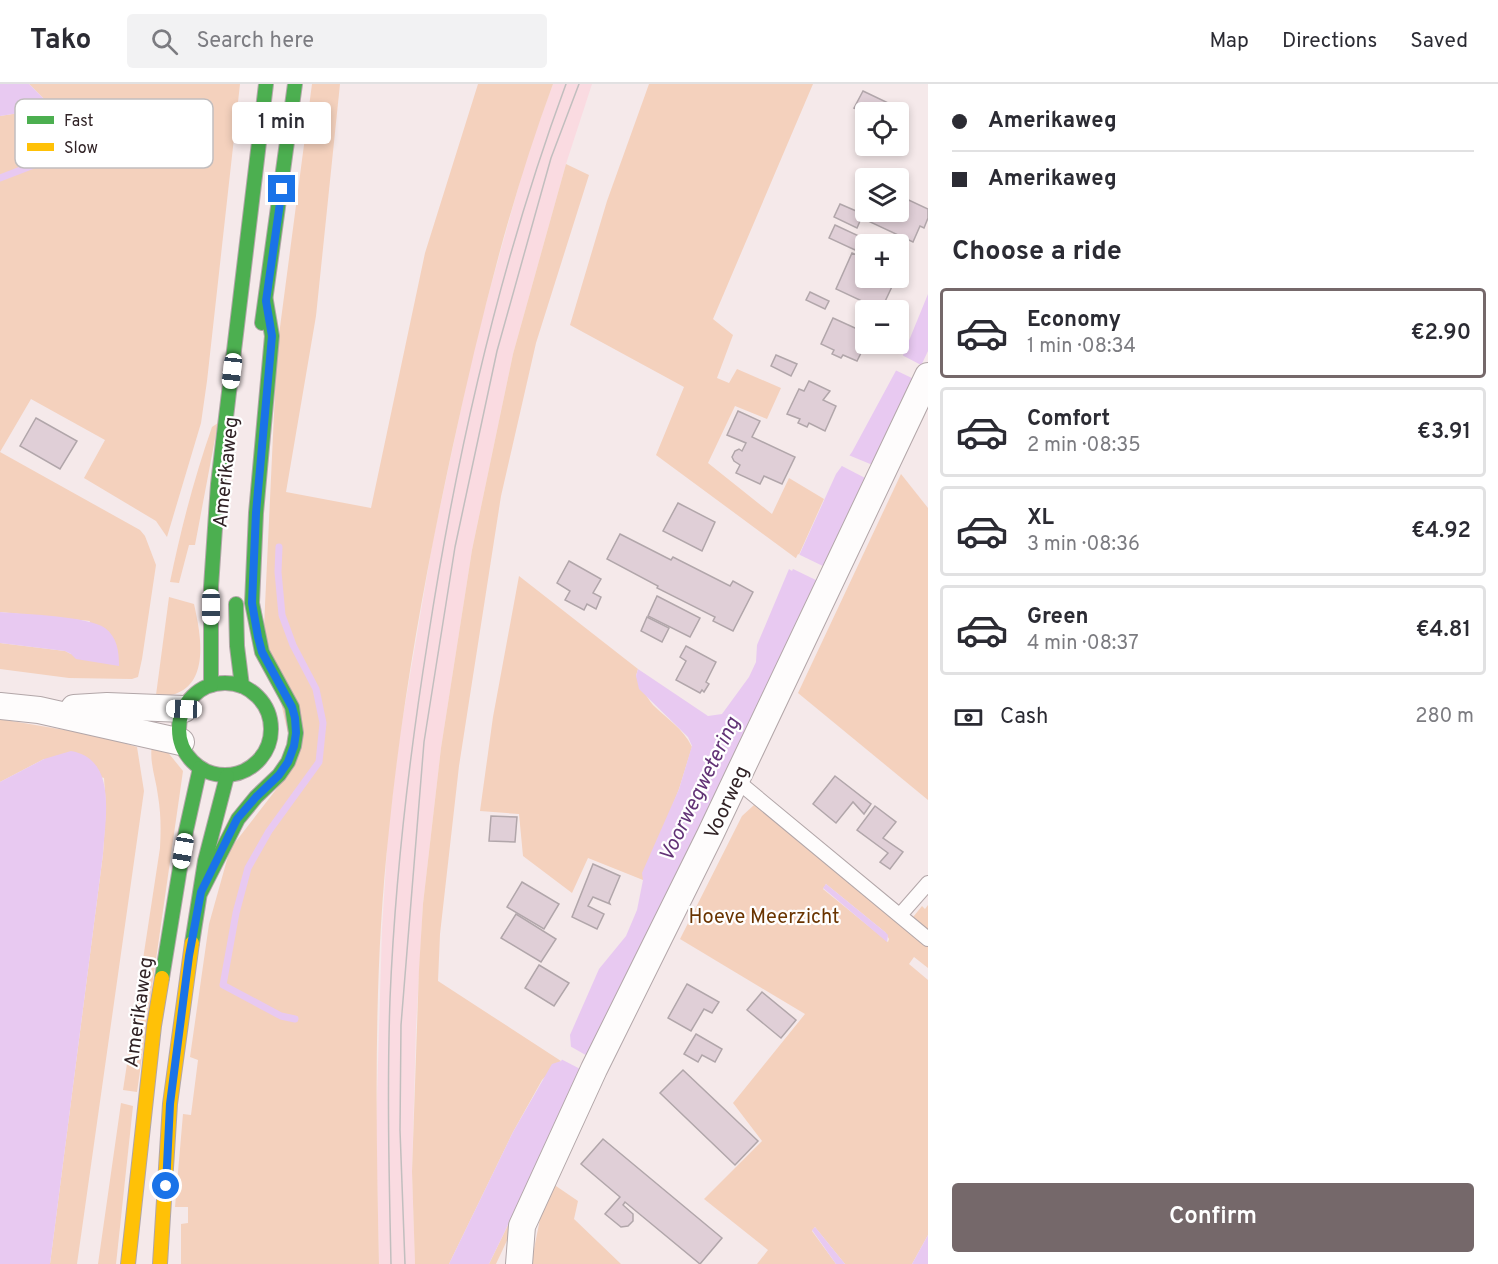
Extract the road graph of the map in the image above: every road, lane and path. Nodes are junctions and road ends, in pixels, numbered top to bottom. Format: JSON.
{"nodes":[{"id":1,"x":266,"y":84,"type":"edge"},
{"id":2,"x":295,"y":84,"type":"edge"},
{"id":3,"x":266,"y":301,"type":"junction"},
{"id":4,"x":928,"y":376,"type":"edge"},
{"id":5,"x":254,"y":380,"type":"dead end"},
{"id":6,"x":236,"y":586,"type":"dead end"},
{"id":7,"x":211,"y":685,"type":"junction"},
{"id":8,"x":243,"y":686,"type":"junction"},
{"id":9,"x":0,"y":706,"type":"edge"},
{"id":10,"x":184,"y":709,"type":"junction"},
{"id":11,"x":39,"y":710,"type":"junction"},
{"id":12,"x":181,"y":742,"type":"junction"},
{"id":13,"x":200,"y":768,"type":"junction"},
{"id":14,"x":227,"y":776,"type":"junction"},
{"id":15,"x":736,"y":780,"type":"junction"},
{"id":16,"x":928,"y":883,"type":"edge"},
{"id":17,"x":201,"y":892,"type":"junction"},
{"id":18,"x":900,"y":915,"type":"junction"},
{"id":19,"x":928,"y":939,"type":"edge"},
{"id":20,"x":522,"y":1227,"type":"junction"},
{"id":21,"x":128,"y":1264,"type":"edge"},
{"id":22,"x":160,"y":1264,"type":"edge"},
{"id":23,"x":504,"y":1264,"type":"edge"},
{"id":24,"x":519,"y":1264,"type":"edge"}],
"edges":[{"from":1,"to":7,"type":"main road","name":"Amerikaweg"},
{"from":2,"to":3,"type":"main road"},
{"from":3,"to":5,"type":"main road"},
{"from":3,"to":17,"type":"main road"},
{"from":4,"to":15,"type":"street","name":"Voorweg"},
{"from":6,"to":8,"type":"main road"},
{"from":7,"to":8,"type":"main road"},
{"from":7,"to":10,"type":"main road"},
{"from":8,"to":14,"type":"main road"},
{"from":9,"to":11,"type":"street"},
{"from":10,"to":11,"type":"street"},
{"from":10,"to":12,"type":"main road"},
{"from":11,"to":12,"type":"street"},
{"from":12,"to":13,"type":"main road"},
{"from":13,"to":14,"type":"main road"},
{"from":13,"to":21,"type":"main road","name":"Amerikaweg"},
{"from":14,"to":17,"type":"main road"},
{"from":15,"to":18,"type":"lane"},
{"from":15,"to":20,"type":"street","name":"Voorweg"},
{"from":16,"to":18,"type":"lane"},
{"from":17,"to":22,"type":"main road"},
{"from":18,"to":19,"type":"lane"},
{"from":20,"to":23,"type":"street","name":"Voorweg"},
{"from":20,"to":24,"type":"street","name":"Voorweg"}]}
